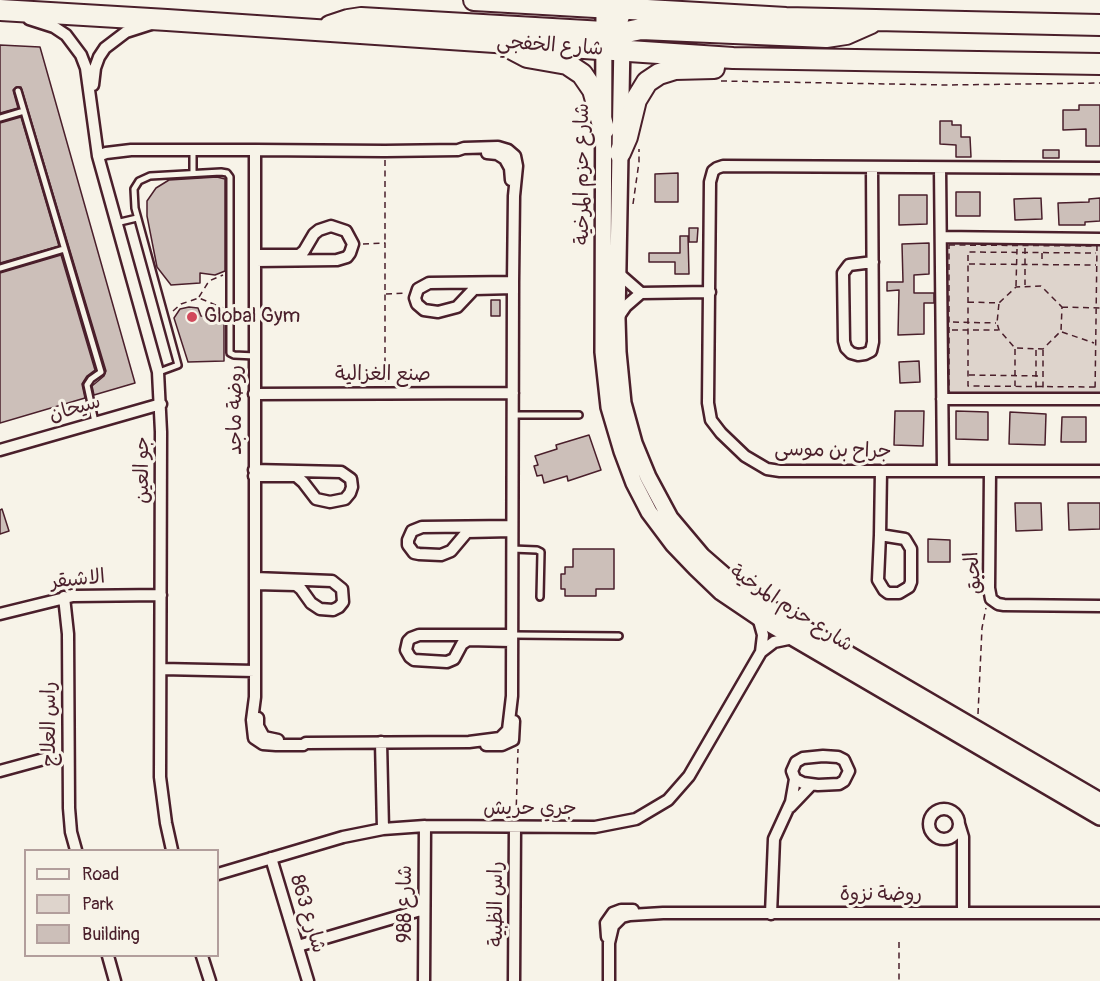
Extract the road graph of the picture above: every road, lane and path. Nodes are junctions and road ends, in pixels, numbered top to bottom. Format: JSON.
{"nodes":[{"id":1,"x":474,"y":0,"type":"edge"},
{"id":2,"x":674,"y":0,"type":"edge"},
{"id":3,"x":500,"y":1,"type":"edge"},
{"id":4,"x":613,"y":4,"type":"edge"},
{"id":5,"x":0,"y":11,"type":"edge"},
{"id":6,"x":705,"y":13,"type":"junction"},
{"id":7,"x":166,"y":20,"type":"junction"},
{"id":8,"x":873,"y":21,"type":"junction"},
{"id":9,"x":1097,"y":25,"type":"edge"},
{"id":10,"x":322,"y":30,"type":"junction"},
{"id":11,"x":613,"y":41,"type":"junction"},
{"id":12,"x":504,"y":43,"type":"junction"},
{"id":13,"x":733,"y":58,"type":"junction"},
{"id":14,"x":1100,"y":64,"type":"edge"},
{"id":15,"x":719,"y":81,"type":"dead end"},
{"id":16,"x":1100,"y":83,"type":"edge"},
{"id":17,"x":18,"y":91,"type":"dead end"},
{"id":18,"x":91,"y":97,"type":"junction"},
{"id":19,"x":24,"y":111,"type":"junction"},
{"id":20,"x":0,"y":118,"type":"edge"},
{"id":21,"x":604,"y":129,"type":"junction"},
{"id":22,"x":639,"y":146,"type":"dead end"},
{"id":23,"x":193,"y":150,"type":"junction"},
{"id":24,"x":255,"y":150,"type":"junction"},
{"id":25,"x":385,"y":151,"type":"junction"},
{"id":26,"x":620,"y":153,"type":"junction"},
{"id":27,"x":98,"y":156,"type":"junction"},
{"id":28,"x":872,"y":167,"type":"junction"},
{"id":29,"x":940,"y":168,"type":"junction"},
{"id":30,"x":1100,"y":168,"type":"edge"},
{"id":31,"x":193,"y":174,"type":"junction"},
{"id":32,"x":632,"y":207,"type":"dead end"},
{"id":33,"x":137,"y":218,"type":"junction"},
{"id":34,"x":116,"y":224,"type":"junction"},
{"id":35,"x":940,"y":237,"type":"junction"},
{"id":36,"x":1100,"y":239,"type":"edge"},
{"id":37,"x":385,"y":243,"type":"junction"},
{"id":38,"x":308,"y":244,"type":"junction"},
{"id":39,"x":353,"y":244,"type":"junction"},
{"id":40,"x":1017,"y":245,"type":"junction"},
{"id":41,"x":1024,"y":245,"type":"junction"},
{"id":42,"x":64,"y":249,"type":"junction"},
{"id":43,"x":1024,"y":252,"type":"junction"},
{"id":44,"x":1017,"y":253,"type":"junction"},
{"id":45,"x":1042,"y":253,"type":"junction"},
{"id":46,"x":1097,"y":253,"type":"junction"},
{"id":47,"x":255,"y":258,"type":"junction"},
{"id":48,"x":316,"y":260,"type":"junction"},
{"id":49,"x":873,"y":262,"type":"junction"},
{"id":50,"x":968,"y":264,"type":"junction"},
{"id":51,"x":1016,"y":264,"type":"junction"},
{"id":52,"x":1024,"y":264,"type":"junction"},
{"id":53,"x":1042,"y":264,"type":"junction"},
{"id":54,"x":1097,"y":265,"type":"junction"},
{"id":55,"x":0,"y":268,"type":"edge"},
{"id":56,"x":617,"y":272,"type":"junction"},
{"id":57,"x":230,"y":274,"type":"junction"},
{"id":58,"x":453,"y":283,"type":"junction"},
{"id":59,"x":513,"y":285,"type":"junction"},
{"id":60,"x":1025,"y":286,"type":"junction"},
{"id":61,"x":1016,"y":287,"type":"junction"},
{"id":62,"x":711,"y":292,"type":"junction"},
{"id":63,"x":416,"y":293,"type":"junction"},
{"id":64,"x":641,"y":293,"type":"junction"},
{"id":65,"x":385,"y":294,"type":"junction"},
{"id":66,"x":199,"y":298,"type":"junction"},
{"id":67,"x":465,"y":298,"type":"junction"},
{"id":68,"x":968,"y":302,"type":"junction"},
{"id":69,"x":999,"y":303,"type":"junction"},
{"id":70,"x":1062,"y":307,"type":"junction"},
{"id":71,"x":1098,"y":308,"type":"edge"},
{"id":72,"x":230,"y":312,"type":"junction"},
{"id":73,"x":165,"y":318,"type":"junction"},
{"id":74,"x":617,"y":319,"type":"junction"},
{"id":75,"x":950,"y":322,"type":"junction"},
{"id":76,"x":968,"y":322,"type":"junction"},
{"id":77,"x":997,"y":323,"type":"junction"},
{"id":78,"x":950,"y":330,"type":"junction"},
{"id":79,"x":968,"y":330,"type":"junction"},
{"id":80,"x":999,"y":330,"type":"junction"},
{"id":81,"x":1061,"y":331,"type":"junction"},
{"id":82,"x":1096,"y":344,"type":"junction"},
{"id":83,"x":1015,"y":348,"type":"junction"},
{"id":84,"x":1036,"y":349,"type":"junction"},
{"id":85,"x":1043,"y":349,"type":"junction"},
{"id":86,"x":255,"y":356,"type":"junction"},
{"id":87,"x":158,"y":372,"type":"junction"},
{"id":88,"x":968,"y":375,"type":"junction"},
{"id":89,"x":1015,"y":376,"type":"junction"},
{"id":90,"x":1036,"y":376,"type":"junction"},
{"id":91,"x":1043,"y":376,"type":"junction"},
{"id":92,"x":1015,"y":387,"type":"junction"},
{"id":93,"x":1036,"y":387,"type":"junction"},
{"id":94,"x":1043,"y":387,"type":"junction"},
{"id":95,"x":1095,"y":387,"type":"junction"},
{"id":96,"x":385,"y":393,"type":"junction"},
{"id":97,"x":513,"y":393,"type":"junction"},
{"id":98,"x":254,"y":394,"type":"junction"},
{"id":99,"x":1036,"y":394,"type":"junction"},
{"id":100,"x":1043,"y":394,"type":"junction"},
{"id":101,"x":942,"y":399,"type":"junction"},
{"id":102,"x":1100,"y":399,"type":"edge"},
{"id":103,"x":161,"y":404,"type":"junction"},
{"id":104,"x":513,"y":415,"type":"junction"},
{"id":105,"x":579,"y":415,"type":"dead end"},
{"id":106,"x":95,"y":422,"type":"junction"},
{"id":107,"x":0,"y":450,"type":"edge"},
{"id":108,"x":314,"y":471,"type":"junction"},
{"id":109,"x":881,"y":471,"type":"junction"},
{"id":110,"x":943,"y":471,"type":"junction"},
{"id":111,"x":990,"y":471,"type":"junction"},
{"id":112,"x":1100,"y":471,"type":"edge"},
{"id":113,"x":254,"y":473,"type":"junction"},
{"id":114,"x":307,"y":488,"type":"junction"},
{"id":115,"x":446,"y":527,"type":"junction"},
{"id":116,"x":512,"y":529,"type":"junction"},
{"id":117,"x":880,"y":536,"type":"junction"},
{"id":118,"x":459,"y":540,"type":"junction"},
{"id":119,"x":512,"y":549,"type":"junction"},
{"id":120,"x":315,"y":579,"type":"junction"},
{"id":121,"x":255,"y":581,"type":"junction"},
{"id":122,"x":161,"y":594,"type":"junction"},
{"id":123,"x":64,"y":597,"type":"junction"},
{"id":124,"x":306,"y":597,"type":"junction"},
{"id":125,"x":540,"y":597,"type":"dead end"},
{"id":126,"x":991,"y":599,"type":"junction"},
{"id":127,"x":1100,"y":606,"type":"edge"},
{"id":128,"x":0,"y":614,"type":"edge"},
{"id":129,"x":758,"y":617,"type":"junction"},
{"id":130,"x":448,"y":634,"type":"junction"},
{"id":131,"x":619,"y":636,"type":"dead end"},
{"id":132,"x":511,"y":638,"type":"junction"},
{"id":133,"x":793,"y":638,"type":"junction"},
{"id":134,"x":459,"y":648,"type":"junction"},
{"id":135,"x":761,"y":652,"type":"junction"},
{"id":136,"x":162,"y":669,"type":"junction"},
{"id":137,"x":255,"y":671,"type":"junction"},
{"id":138,"x":512,"y":696,"type":"junction"},
{"id":139,"x":978,"y":717,"type":"dead end"},
{"id":140,"x":513,"y":740,"type":"junction"},
{"id":141,"x":381,"y":742,"type":"junction"},
{"id":142,"x":469,"y":742,"type":"junction"},
{"id":143,"x":68,"y":758,"type":"junction"},
{"id":144,"x":0,"y":771,"type":"edge"},
{"id":145,"x":795,"y":779,"type":"junction"},
{"id":146,"x":811,"y":784,"type":"junction"},
{"id":147,"x":1100,"y":801,"type":"edge"},
{"id":148,"x":788,"y":809,"type":"junction"},
{"id":149,"x":1100,"y":817,"type":"edge"},
{"id":150,"x":959,"y":824,"type":"junction"},
{"id":151,"x":425,"y":826,"type":"junction"},
{"id":152,"x":515,"y":827,"type":"junction"},
{"id":153,"x":383,"y":829,"type":"junction"},
{"id":154,"x":953,"y":836,"type":"junction"},
{"id":155,"x":76,"y":849,"type":"edge"},
{"id":156,"x":172,"y":849,"type":"edge"},
{"id":157,"x":271,"y":858,"type":"junction"},
{"id":158,"x":219,"y":874,"type":"edge"},
{"id":159,"x":424,"y":909,"type":"junction"},
{"id":160,"x":959,"y":913,"type":"junction"},
{"id":161,"x":1100,"y":913,"type":"edge"},
{"id":162,"x":771,"y":914,"type":"junction"},
{"id":163,"x":899,"y":942,"type":"dead end"},
{"id":164,"x":298,"y":946,"type":"junction"},
{"id":165,"x":108,"y":957,"type":"edge"},
{"id":166,"x":202,"y":957,"type":"edge"},
{"id":167,"x":116,"y":981,"type":"edge"},
{"id":168,"x":210,"y":981,"type":"edge"},
{"id":169,"x":308,"y":981,"type":"edge"},
{"id":170,"x":424,"y":981,"type":"edge"},
{"id":171,"x":514,"y":981,"type":"edge"},
{"id":172,"x":609,"y":981,"type":"edge"},
{"id":173,"x":899,"y":981,"type":"edge"}],
"edges":[{"from":1,"to":3,"type":"highway","name":"شارع الخفجي"},
{"from":2,"to":6,"type":"highway"},
{"from":3,"to":4,"type":"highway","name":"شارع الخفجي"},
{"from":4,"to":6,"type":"highway","name":"شارع الخفجي"},
{"from":4,"to":11,"type":"highway"},
{"from":5,"to":7,"type":"highway","name":"شارع الخفجي"},
{"from":5,"to":18,"type":"street","name":"جو العين"},
{"from":6,"to":8,"type":"highway","name":"شارع الخفجي"},
{"from":7,"to":10,"type":"highway","name":"شارع الخفجي"},
{"from":7,"to":18,"type":"street","name":"جو العين"},
{"from":8,"to":9,"type":"highway","name":"شارع الخفجي"},
{"from":8,"to":11,"type":"highway"},
{"from":10,"to":11,"type":"highway"},
{"from":10,"to":12,"type":"highway","name":"شارع الخفجي"},
{"from":11,"to":12,"type":"highway","name":"شارع الخفجي"},
{"from":11,"to":13,"type":"highway","name":"شارع الخفجي"},
{"from":11,"to":21,"type":"street","name":"شارع حزم المرخية"},
{"from":11,"to":26,"type":"street","name":"شارع حزم المرخية"},
{"from":12,"to":21,"type":"highway"},
{"from":13,"to":14,"type":"highway","name":"شارع الخفجي"},
{"from":13,"to":26,"type":"highway"},
{"from":15,"to":16,"type":"path"},
{"from":17,"to":19,"type":"lane"},
{"from":18,"to":27,"type":"street","name":"جو العين"},
{"from":19,"to":20,"type":"lane"},
{"from":19,"to":42,"type":"lane"},
{"from":21,"to":129,"type":"street","name":"شارع حزم المرخية"},
{"from":22,"to":32,"type":"path"},
{"from":23,"to":24,"type":"street","name":"روضة ماجد"},
{"from":23,"to":27,"type":"street","name":"روضة ماجد"},
{"from":23,"to":31,"type":"lane"},
{"from":24,"to":25,"type":"street","name":"روضة ماجد"},
{"from":24,"to":47,"type":"street","name":"روضة ماجد"},
{"from":25,"to":37,"type":"path"},
{"from":25,"to":59,"type":"street","name":"روضة ماجد"},
{"from":26,"to":56,"type":"street","name":"شارع حزم المرخية"},
{"from":27,"to":34,"type":"street","name":"جو العين"},
{"from":28,"to":29,"type":"street","name":"جراح بن موسى"},
{"from":28,"to":49,"type":"street"},
{"from":28,"to":62,"type":"street","name":"جراح بن موسى"},
{"from":29,"to":30,"type":"street","name":"جراح بن موسى"},
{"from":29,"to":35,"type":"street"},
{"from":31,"to":33,"type":"lane"},
{"from":31,"to":57,"type":"lane"},
{"from":33,"to":34,"type":"lane"},
{"from":33,"to":73,"type":"lane"},
{"from":34,"to":87,"type":"street","name":"جو العين"},
{"from":35,"to":36,"type":"street"},
{"from":35,"to":101,"type":"street"},
{"from":37,"to":39,"type":"path"},
{"from":37,"to":65,"type":"path"},
{"from":38,"to":39,"type":"street"},
{"from":38,"to":47,"type":"street"},
{"from":38,"to":48,"type":"street"},
{"from":39,"to":48,"type":"street"},
{"from":40,"to":41,"type":"path"},
{"from":40,"to":44,"type":"path"},
{"from":40,"to":75,"type":"path"},
{"from":41,"to":43,"type":"path"},
{"from":41,"to":46,"type":"path"},
{"from":42,"to":55,"type":"lane"},
{"from":42,"to":106,"type":"lane"},
{"from":43,"to":44,"type":"path"},
{"from":43,"to":45,"type":"path"},
{"from":43,"to":52,"type":"path"},
{"from":44,"to":50,"type":"path"},
{"from":44,"to":51,"type":"path"},
{"from":45,"to":46,"type":"path"},
{"from":45,"to":53,"type":"path"},
{"from":46,"to":54,"type":"path"},
{"from":47,"to":48,"type":"street"},
{"from":47,"to":86,"type":"street","name":"روضة ماجد"},
{"from":49,"to":49,"type":"street"},
{"from":50,"to":51,"type":"path"},
{"from":50,"to":68,"type":"path"},
{"from":51,"to":52,"type":"path"},
{"from":51,"to":61,"type":"path"},
{"from":52,"to":53,"type":"path"},
{"from":52,"to":60,"type":"path"},
{"from":53,"to":54,"type":"path"},
{"from":54,"to":71,"type":"path"},
{"from":56,"to":64,"type":"street"},
{"from":56,"to":74,"type":"street","name":"شارع حزم المرخية"},
{"from":57,"to":66,"type":"path"},
{"from":57,"to":72,"type":"lane"},
{"from":58,"to":59,"type":"street"},
{"from":58,"to":63,"type":"street"},
{"from":58,"to":67,"type":"street"},
{"from":59,"to":67,"type":"street"},
{"from":59,"to":97,"type":"street","name":"روضة ماجد"},
{"from":60,"to":61,"type":"path"},
{"from":60,"to":70,"type":"path"},
{"from":61,"to":69,"type":"path"},
{"from":62,"to":64,"type":"street"},
{"from":62,"to":109,"type":"street","name":"جراح بن موسى"},
{"from":63,"to":65,"type":"path"},
{"from":63,"to":67,"type":"street"},
{"from":64,"to":74,"type":"street"},
{"from":65,"to":96,"type":"path"},
{"from":66,"to":72,"type":"path"},
{"from":66,"to":73,"type":"path"},
{"from":68,"to":69,"type":"path"},
{"from":68,"to":76,"type":"path"},
{"from":69,"to":77,"type":"path"},
{"from":70,"to":71,"type":"path"},
{"from":70,"to":81,"type":"path"},
{"from":71,"to":82,"type":"path"},
{"from":72,"to":86,"type":"lane"},
{"from":73,"to":87,"type":"lane"},
{"from":74,"to":147,"type":"street","name":"شارع حزم المرخية"},
{"from":75,"to":76,"type":"path"},
{"from":75,"to":78,"type":"path"},
{"from":76,"to":77,"type":"path"},
{"from":76,"to":79,"type":"path"},
{"from":77,"to":80,"type":"path"},
{"from":78,"to":79,"type":"path"},
{"from":78,"to":99,"type":"path"},
{"from":79,"to":80,"type":"path"},
{"from":79,"to":88,"type":"path"},
{"from":80,"to":83,"type":"path"},
{"from":81,"to":82,"type":"path"},
{"from":81,"to":85,"type":"path"},
{"from":82,"to":95,"type":"path"},
{"from":83,"to":84,"type":"path"},
{"from":83,"to":89,"type":"path"},
{"from":84,"to":85,"type":"path"},
{"from":84,"to":90,"type":"path"},
{"from":85,"to":91,"type":"path"},
{"from":86,"to":98,"type":"street","name":"روضة ماجد"},
{"from":87,"to":103,"type":"street","name":"جو العين"},
{"from":88,"to":89,"type":"path"},
{"from":88,"to":92,"type":"path"},
{"from":89,"to":90,"type":"path"},
{"from":89,"to":92,"type":"path"},
{"from":90,"to":91,"type":"path"},
{"from":90,"to":93,"type":"path"},
{"from":91,"to":94,"type":"path"},
{"from":92,"to":93,"type":"path"},
{"from":93,"to":94,"type":"path"},
{"from":93,"to":99,"type":"path"},
{"from":94,"to":95,"type":"path"},
{"from":94,"to":100,"type":"path"},
{"from":95,"to":100,"type":"path"},
{"from":96,"to":97,"type":"street","name":"صنع الغزالية"},
{"from":96,"to":98,"type":"street","name":"صنع الغزالية"},
{"from":97,"to":104,"type":"street","name":"روضة ماجد"},
{"from":98,"to":113,"type":"street","name":"روضة ماجد"},
{"from":99,"to":100,"type":"path"},
{"from":101,"to":102,"type":"street"},
{"from":101,"to":110,"type":"street"},
{"from":103,"to":106,"type":"street","name":"سيحان"},
{"from":103,"to":122,"type":"street","name":"جو العين"},
{"from":104,"to":105,"type":"lane"},
{"from":104,"to":116,"type":"street","name":"روضة ماجد"},
{"from":106,"to":107,"type":"street","name":"سيحان"},
{"from":108,"to":113,"type":"street"},
{"from":108,"to":114,"type":"street"},
{"from":108,"to":114,"type":"street"},
{"from":109,"to":110,"type":"street","name":"جراح بن موسى"},
{"from":109,"to":117,"type":"street"},
{"from":110,"to":111,"type":"street","name":"جراح بن موسى"},
{"from":111,"to":112,"type":"street","name":"جراح بن موسى"},
{"from":111,"to":126,"type":"street","name":"الحبق"},
{"from":113,"to":114,"type":"street"},
{"from":113,"to":121,"type":"street","name":"روضة ماجد"},
{"from":115,"to":116,"type":"street"},
{"from":115,"to":118,"type":"street"},
{"from":115,"to":118,"type":"street"},
{"from":116,"to":118,"type":"street"},
{"from":116,"to":119,"type":"street","name":"روضة ماجد"},
{"from":117,"to":117,"type":"street"},
{"from":119,"to":125,"type":"lane"},
{"from":119,"to":132,"type":"street","name":"روضة ماجد"},
{"from":120,"to":121,"type":"street"},
{"from":120,"to":124,"type":"street"},
{"from":120,"to":124,"type":"street"},
{"from":121,"to":124,"type":"street"},
{"from":121,"to":137,"type":"street","name":"روضة ماجد"},
{"from":122,"to":123,"type":"street","name":"الاشيقر"},
{"from":122,"to":136,"type":"street","name":"جو العين"},
{"from":123,"to":128,"type":"street","name":"الاشيقر"},
{"from":123,"to":143,"type":"street","name":"راس العلاج"},
{"from":126,"to":127,"type":"street","name":"الحبق"},
{"from":126,"to":139,"type":"path"},
{"from":129,"to":133,"type":"street","name":"شارع حزم المرخية"},
{"from":129,"to":135,"type":"street"},
{"from":130,"to":132,"type":"street"},
{"from":130,"to":134,"type":"street"},
{"from":130,"to":134,"type":"street"},
{"from":131,"to":132,"type":"lane"},
{"from":132,"to":134,"type":"street"},
{"from":132,"to":138,"type":"street","name":"روضة ماجد"},
{"from":133,"to":135,"type":"street"},
{"from":133,"to":149,"type":"street","name":"شارع حزم المرخية"},
{"from":135,"to":152,"type":"street","name":"جري حريش"},
{"from":136,"to":137,"type":"street"},
{"from":136,"to":156,"type":"street","name":"جو العين"},
{"from":137,"to":141,"type":"street","name":"روضة ماجد"},
{"from":138,"to":140,"type":"street","name":"روضة ماجد"},
{"from":138,"to":142,"type":"street","name":"روضة ماجد"},
{"from":140,"to":142,"type":"street","name":"روضة ماجد"},
{"from":140,"to":152,"type":"path"},
{"from":141,"to":142,"type":"street","name":"روضة ماجد"},
{"from":141,"to":153,"type":"street"},
{"from":143,"to":144,"type":"street"},
{"from":143,"to":155,"type":"street","name":"راس العلاج"},
{"from":145,"to":146,"type":"street"},
{"from":145,"to":146,"type":"street"},
{"from":145,"to":148,"type":"street"},
{"from":146,"to":148,"type":"street"},
{"from":148,"to":162,"type":"street"},
{"from":150,"to":154,"type":"street"},
{"from":150,"to":154,"type":"street"},
{"from":150,"to":160,"type":"street"},
{"from":151,"to":152,"type":"street","name":"جري حريش"},
{"from":151,"to":153,"type":"street","name":"جري حريش"},
{"from":151,"to":159,"type":"street","name":"شارع 988"},
{"from":152,"to":171,"type":"street","name":"راس الظبية"},
{"from":153,"to":157,"type":"street","name":"جري حريش"},
{"from":154,"to":160,"type":"street"},
{"from":157,"to":158,"type":"street","name":"جري حريش"},
{"from":157,"to":164,"type":"street","name":"شارع 863"},
{"from":159,"to":164,"type":"street"},
{"from":159,"to":170,"type":"street","name":"شارع 988"},
{"from":160,"to":161,"type":"street","name":"روضة نزوة"},
{"from":160,"to":162,"type":"street","name":"روضة نزوة"},
{"from":162,"to":172,"type":"street","name":"روضة نزوة"},
{"from":163,"to":173,"type":"path"},
{"from":164,"to":169,"type":"street","name":"شارع 863"},
{"from":165,"to":167,"type":"street"},
{"from":166,"to":168,"type":"street"}]}
